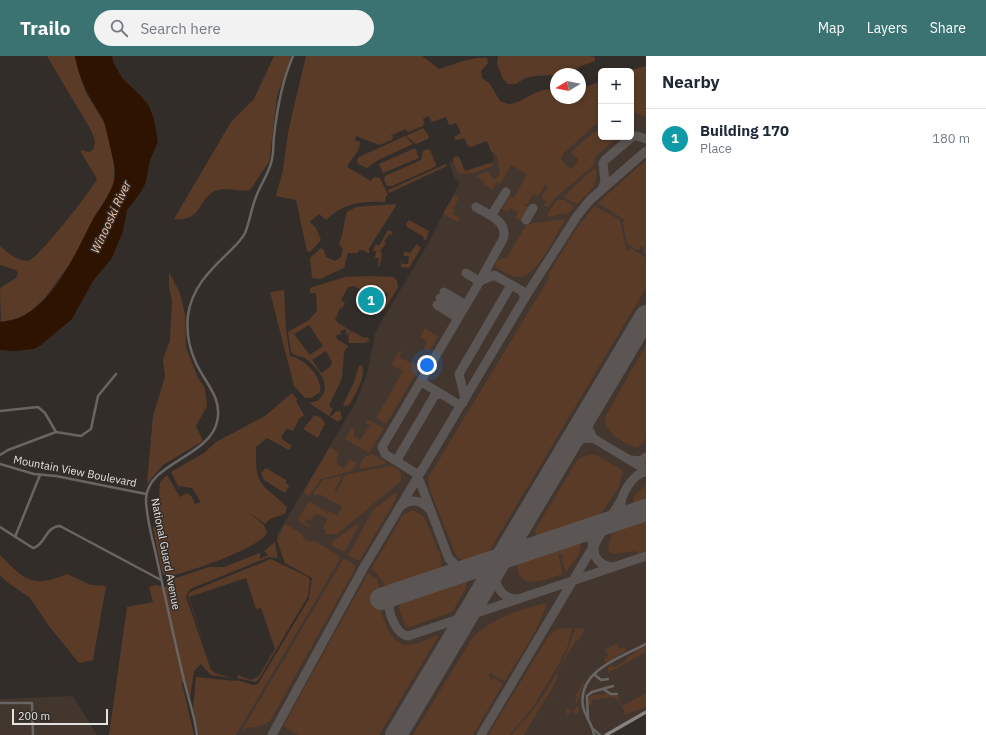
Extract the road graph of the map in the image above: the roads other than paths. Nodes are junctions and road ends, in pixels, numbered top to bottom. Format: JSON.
{"nodes":[{"id":1,"x":294,"y":56,"type":"edge"},
{"id":2,"x":116,"y":374,"type":"dead end"},
{"id":3,"x":0,"y":411,"type":"edge"},
{"id":4,"x":56,"y":432,"type":"junction"},
{"id":5,"x":0,"y":455,"type":"edge"},
{"id":6,"x":0,"y":464,"type":"edge"},
{"id":7,"x":40,"y":475,"type":"junction"},
{"id":8,"x":146,"y":494,"type":"junction"},
{"id":9,"x":0,"y":527,"type":"edge"},
{"id":10,"x":15,"y":537,"type":"junction"},
{"id":11,"x":162,"y":580,"type":"junction"},
{"id":12,"x":646,"y":644,"type":"edge"},
{"id":13,"x":594,"y":674,"type":"junction"},
{"id":14,"x":608,"y":679,"type":"dead end"},
{"id":15,"x":612,"y":686,"type":"dead end"},
{"id":16,"x":603,"y":689,"type":"junction"},
{"id":17,"x":617,"y":694,"type":"dead end"},
{"id":18,"x":0,"y":702,"type":"edge"},
{"id":19,"x":646,"y":712,"type":"edge"},
{"id":20,"x":588,"y":720,"type":"junction"},
{"id":21,"x":592,"y":727,"type":"junction"},
{"id":22,"x":33,"y":735,"type":"edge"},
{"id":23,"x":197,"y":735,"type":"edge"},
{"id":24,"x":594,"y":735,"type":"edge"},
{"id":25,"x":600,"y":735,"type":"edge"},
{"id":26,"x":606,"y":735,"type":"edge"}],
"edges":[{"from":1,"to":8,"type":"street","name":"National Guard Avenue"},
{"from":2,"to":4,"type":"street"},
{"from":3,"to":4,"type":"street"},
{"from":4,"to":5,"type":"street"},
{"from":6,"to":7,"type":"street","name":"Mountain View Boulevard"},
{"from":7,"to":8,"type":"street","name":"Mountain View Boulevard"},
{"from":7,"to":10,"type":"street"},
{"from":8,"to":11,"type":"street","name":"National Guard Avenue"},
{"from":9,"to":10,"type":"street"},
{"from":10,"to":11,"type":"street"},
{"from":11,"to":23,"type":"street","name":"National Guard Avenue"},
{"from":12,"to":13,"type":"street"},
{"from":13,"to":14,"type":"street"},
{"from":13,"to":20,"type":"street"},
{"from":15,"to":16,"type":"street"},
{"from":16,"to":17,"type":"street"},
{"from":16,"to":20,"type":"street"},
{"from":18,"to":22,"type":"street"},
{"from":19,"to":26,"type":"main road"},
{"from":20,"to":21,"type":"street"},
{"from":21,"to":24,"type":"street"},
{"from":21,"to":25,"type":"street"}]}
